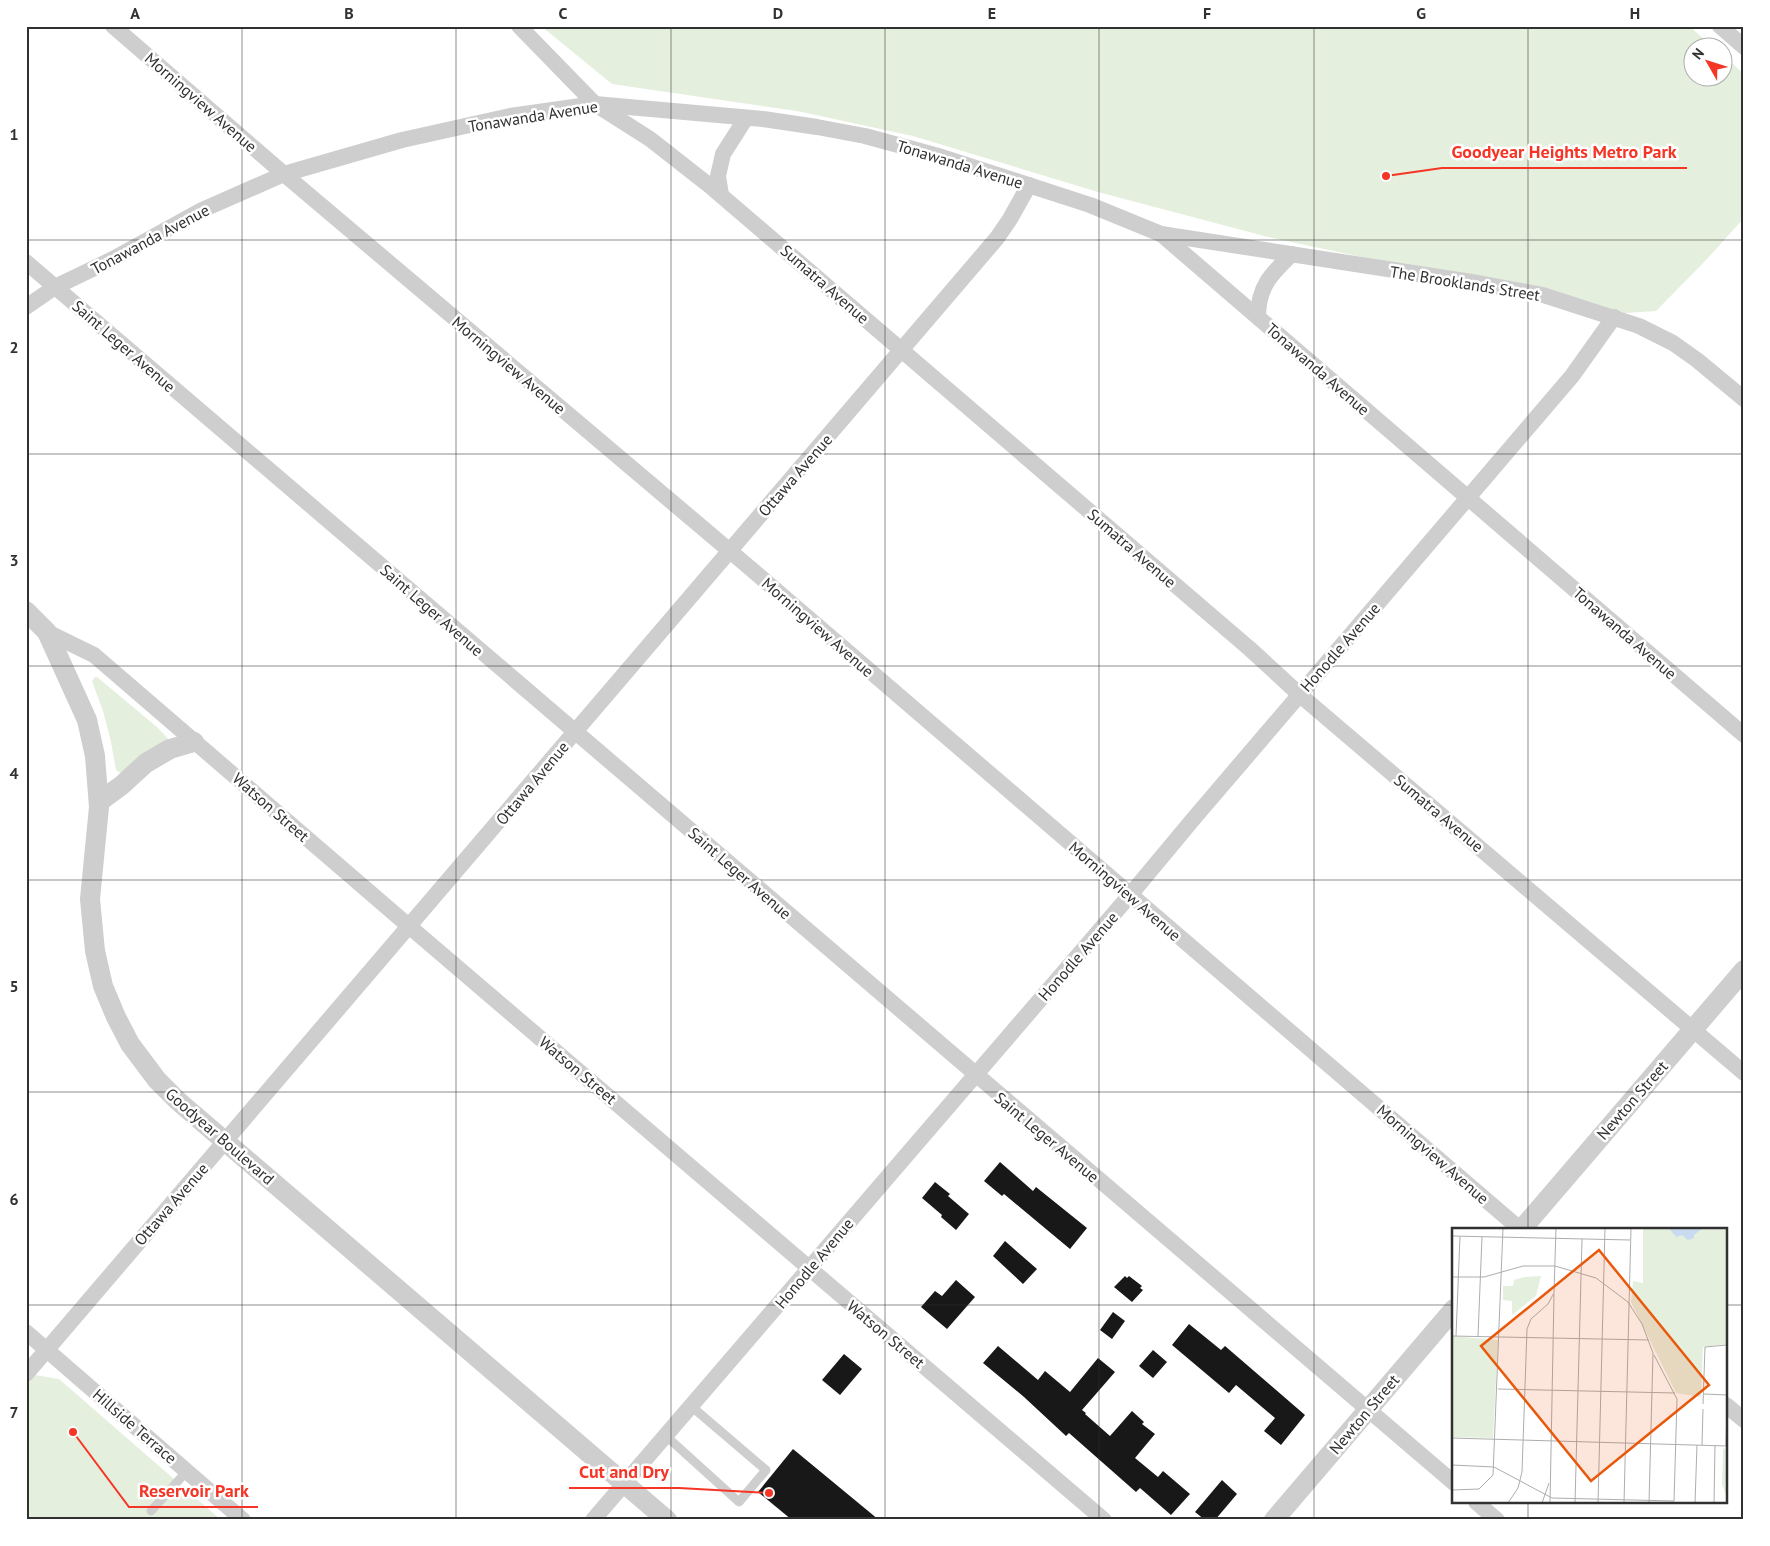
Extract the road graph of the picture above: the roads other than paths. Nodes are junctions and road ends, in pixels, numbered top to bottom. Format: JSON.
{"nodes":[{"id":1,"x":113,"y":26,"type":"edge"},
{"id":2,"x":519,"y":26,"type":"edge"},
{"id":3,"x":1720,"y":26,"type":"edge"},
{"id":4,"x":1744,"y":47,"type":"edge"},
{"id":5,"x":595,"y":104,"type":"junction"},
{"id":6,"x":746,"y":118,"type":"junction"},
{"id":7,"x":284,"y":174,"type":"junction"},
{"id":8,"x":1028,"y":185,"type":"junction"},
{"id":9,"x":721,"y":195,"type":"junction"},
{"id":10,"x":1161,"y":234,"type":"junction"},
{"id":11,"x":1292,"y":254,"type":"junction"},
{"id":12,"x":26,"y":262,"type":"edge"},
{"id":13,"x":55,"y":287,"type":"junction"},
{"id":14,"x":26,"y":307,"type":"edge"},
{"id":15,"x":1258,"y":317,"type":"junction"},
{"id":16,"x":1614,"y":317,"type":"junction"},
{"id":17,"x":901,"y":350,"type":"junction"},
{"id":18,"x":1744,"y":399,"type":"edge"},
{"id":19,"x":1468,"y":498,"type":"junction"},
{"id":20,"x":730,"y":551,"type":"junction"},
{"id":21,"x":26,"y":611,"type":"edge"},
{"id":22,"x":46,"y":632,"type":"junction"},
{"id":23,"x":1300,"y":695,"type":"junction"},
{"id":24,"x":575,"y":732,"type":"junction"},
{"id":25,"x":1744,"y":735,"type":"edge"},
{"id":26,"x":194,"y":742,"type":"junction"},
{"id":27,"x":99,"y":802,"type":"junction"},
{"id":28,"x":1130,"y":895,"type":"junction"},
{"id":29,"x":410,"y":927,"type":"junction"},
{"id":30,"x":1744,"y":970,"type":"edge"},
{"id":31,"x":1693,"y":1029,"type":"junction"},
{"id":32,"x":1744,"y":1073,"type":"edge"},
{"id":33,"x":975,"y":1075,"type":"junction"},
{"id":34,"x":225,"y":1142,"type":"junction"},
{"id":35,"x":1519,"y":1228,"type":"edge"},
{"id":36,"x":1523,"y":1228,"type":"edge"},
{"id":37,"x":810,"y":1269,"type":"junction"},
{"id":38,"x":1452,"y":1311,"type":"edge"},
{"id":39,"x":26,"y":1332,"type":"edge"},
{"id":40,"x":47,"y":1350,"type":"junction"},
{"id":41,"x":26,"y":1374,"type":"edge"},
{"id":42,"x":691,"y":1406,"type":"junction"},
{"id":43,"x":1728,"y":1407,"type":"edge"},
{"id":44,"x":1367,"y":1410,"type":"junction"},
{"id":45,"x":1744,"y":1420,"type":"edge"},
{"id":46,"x":666,"y":1436,"type":"junction"},
{"id":47,"x":186,"y":1471,"type":"junction"},
{"id":48,"x":1452,"y":1481,"type":"edge"},
{"id":49,"x":624,"y":1484,"type":"junction"},
{"id":50,"x":1478,"y":1504,"type":"edge"},
{"id":51,"x":151,"y":1511,"type":"dead end"},
{"id":52,"x":659,"y":1517,"type":"edge"},
{"id":53,"x":243,"y":1520,"type":"edge"},
{"id":54,"x":593,"y":1520,"type":"edge"},
{"id":55,"x":1104,"y":1520,"type":"edge"},
{"id":56,"x":1274,"y":1520,"type":"edge"},
{"id":57,"x":1497,"y":1520,"type":"edge"}],
"edges":[{"from":1,"to":7,"type":"street","name":"Morningview Avenue"},
{"from":2,"to":5,"type":"street","name":"Sumatra Avenue"},
{"from":3,"to":4,"type":"street"},
{"from":5,"to":6,"type":"street","name":"Tonawanda Avenue"},
{"from":5,"to":7,"type":"street","name":"Tonawanda Avenue"},
{"from":5,"to":9,"type":"street","name":"Sumatra Avenue"},
{"from":6,"to":8,"type":"street","name":"Tonawanda Avenue"},
{"from":6,"to":9,"type":"street"},
{"from":7,"to":13,"type":"street","name":"Tonawanda Avenue"},
{"from":7,"to":20,"type":"street","name":"Morningview Avenue"},
{"from":8,"to":10,"type":"street","name":"Tonawanda Avenue"},
{"from":8,"to":17,"type":"street","name":"Ottawa Avenue"},
{"from":9,"to":17,"type":"street","name":"Sumatra Avenue"},
{"from":10,"to":11,"type":"street","name":"The Brooklands Street"},
{"from":10,"to":15,"type":"street","name":"Tonawanda Avenue"},
{"from":11,"to":15,"type":"street"},
{"from":11,"to":16,"type":"street","name":"The Brooklands Street"},
{"from":12,"to":13,"type":"street","name":"Saint Leger Avenue"},
{"from":13,"to":14,"type":"street","name":"Tonawanda Avenue"},
{"from":13,"to":24,"type":"street","name":"Saint Leger Avenue"},
{"from":15,"to":19,"type":"street","name":"Tonawanda Avenue"},
{"from":16,"to":18,"type":"street","name":"The Brooklands Street"},
{"from":16,"to":19,"type":"street","name":"Honodle Avenue"},
{"from":17,"to":20,"type":"street","name":"Ottawa Avenue"},
{"from":17,"to":23,"type":"street","name":"Sumatra Avenue"},
{"from":19,"to":23,"type":"street","name":"Honodle Avenue"},
{"from":19,"to":25,"type":"street","name":"Tonawanda Avenue"},
{"from":20,"to":24,"type":"street","name":"Ottawa Avenue"},
{"from":20,"to":28,"type":"street","name":"Morningview Avenue"},
{"from":21,"to":22,"type":"street","name":"Goodyear Boulevard"},
{"from":22,"to":26,"type":"street","name":"Watson Street"},
{"from":22,"to":27,"type":"street","name":"Goodyear Boulevard"},
{"from":23,"to":28,"type":"street","name":"Honodle Avenue"},
{"from":23,"to":31,"type":"street","name":"Sumatra Avenue"},
{"from":24,"to":29,"type":"street","name":"Ottawa Avenue"},
{"from":24,"to":33,"type":"street","name":"Saint Leger Avenue"},
{"from":26,"to":27,"type":"street"},
{"from":26,"to":29,"type":"street","name":"Watson Street"},
{"from":27,"to":34,"type":"street","name":"Goodyear Boulevard"},
{"from":28,"to":33,"type":"street","name":"Honodle Avenue"},
{"from":28,"to":35,"type":"street","name":"Morningview Avenue"},
{"from":29,"to":34,"type":"street","name":"Ottawa Avenue"},
{"from":29,"to":37,"type":"street","name":"Watson Street"},
{"from":30,"to":31,"type":"street","name":"Newton Street"},
{"from":31,"to":32,"type":"street","name":"Sumatra Avenue"},
{"from":31,"to":36,"type":"street","name":"Newton Street"},
{"from":33,"to":37,"type":"street","name":"Honodle Avenue"},
{"from":33,"to":44,"type":"street","name":"Saint Leger Avenue"},
{"from":34,"to":40,"type":"street","name":"Ottawa Avenue"},
{"from":34,"to":49,"type":"street","name":"Goodyear Boulevard"},
{"from":37,"to":42,"type":"street","name":"Honodle Avenue"},
{"from":37,"to":55,"type":"street","name":"Watson Street"},
{"from":38,"to":44,"type":"street","name":"Newton Street"},
{"from":39,"to":40,"type":"street","name":"Hillside Terrace"},
{"from":40,"to":41,"type":"street","name":"Ottawa Avenue"},
{"from":40,"to":47,"type":"street","name":"Hillside Terrace"},
{"from":42,"to":46,"type":"street","name":"Honodle Avenue"},
{"from":42,"to":46,"type":"lane"},
{"from":43,"to":45,"type":"street"},
{"from":44,"to":48,"type":"street","name":"Saint Leger Avenue"},
{"from":44,"to":56,"type":"street","name":"Newton Street"},
{"from":46,"to":49,"type":"street","name":"Honodle Avenue"},
{"from":47,"to":51,"type":"lane"},
{"from":47,"to":53,"type":"street","name":"Hillside Terrace"},
{"from":49,"to":52,"type":"street","name":"Goodyear Boulevard"},
{"from":49,"to":54,"type":"street","name":"Honodle Avenue"},
{"from":50,"to":57,"type":"street"}]}
